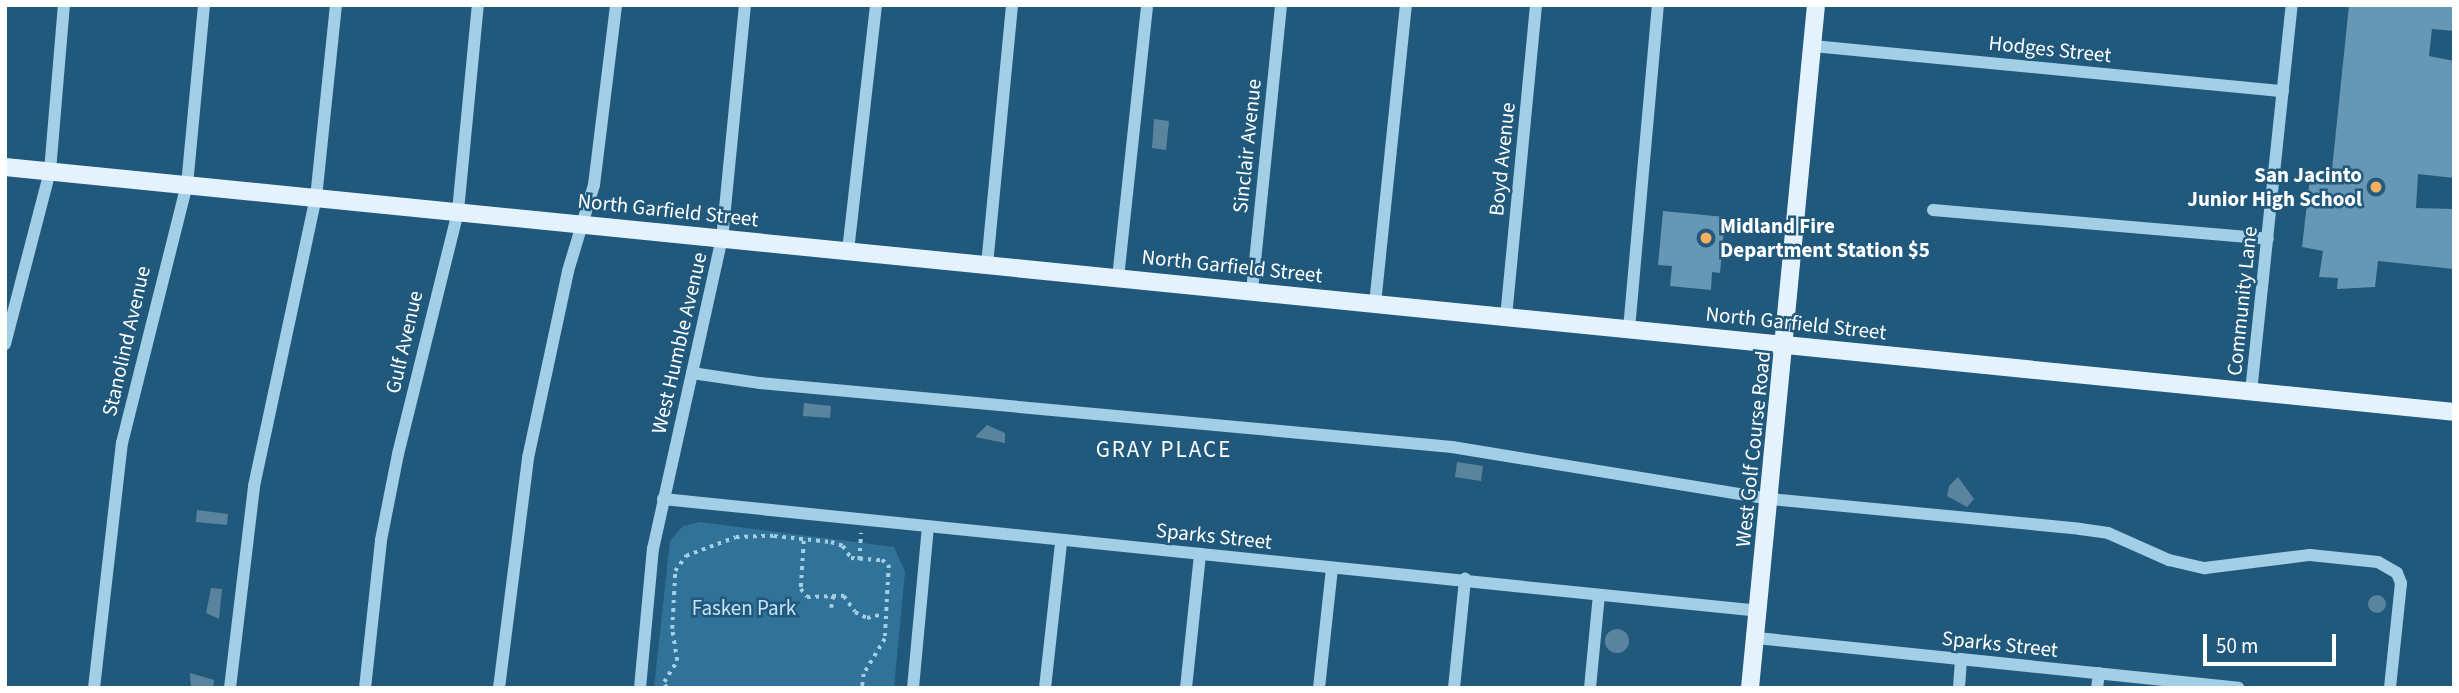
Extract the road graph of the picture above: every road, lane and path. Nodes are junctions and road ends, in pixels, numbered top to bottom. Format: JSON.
{"nodes":[{"id":1,"x":64,"y":5,"type":"edge"},
{"id":2,"x":204,"y":5,"type":"edge"},
{"id":3,"x":336,"y":5,"type":"edge"},
{"id":4,"x":478,"y":5,"type":"edge"},
{"id":5,"x":615,"y":5,"type":"edge"},
{"id":6,"x":745,"y":5,"type":"edge"},
{"id":7,"x":876,"y":5,"type":"edge"},
{"id":8,"x":1012,"y":5,"type":"edge"},
{"id":9,"x":1147,"y":5,"type":"edge"},
{"id":10,"x":1281,"y":5,"type":"edge"},
{"id":11,"x":1406,"y":5,"type":"edge"},
{"id":12,"x":1536,"y":5,"type":"edge"},
{"id":13,"x":1658,"y":5,"type":"edge"},
{"id":14,"x":1816,"y":5,"type":"edge"},
{"id":15,"x":2292,"y":5,"type":"edge"},
{"id":16,"x":1813,"y":46,"type":"junction"},
{"id":17,"x":2283,"y":91,"type":"junction"},
{"id":18,"x":5,"y":167,"type":"edge"},
{"id":19,"x":50,"y":171,"type":"junction"},
{"id":20,"x":187,"y":185,"type":"junction"},
{"id":21,"x":316,"y":198,"type":"junction"},
{"id":22,"x":1934,"y":210,"type":"dead end"},
{"id":23,"x":458,"y":211,"type":"junction"},
{"id":24,"x":582,"y":224,"type":"junction"},
{"id":25,"x":722,"y":239,"type":"junction"},
{"id":26,"x":2268,"y":239,"type":"junction"},
{"id":27,"x":848,"y":251,"type":"junction"},
{"id":28,"x":987,"y":265,"type":"junction"},
{"id":29,"x":1118,"y":278,"type":"junction"},
{"id":30,"x":1252,"y":291,"type":"junction"},
{"id":31,"x":1375,"y":303,"type":"junction"},
{"id":32,"x":1506,"y":317,"type":"junction"},
{"id":33,"x":1629,"y":329,"type":"junction"},
{"id":34,"x":5,"y":344,"type":"edge"},
{"id":35,"x":1787,"y":345,"type":"junction"},
{"id":36,"x":692,"y":373,"type":"junction"},
{"id":37,"x":2251,"y":392,"type":"junction"},
{"id":38,"x":2454,"y":412,"type":"edge"},
{"id":39,"x":663,"y":499,"type":"junction"},
{"id":40,"x":1771,"y":499,"type":"junction"},
{"id":41,"x":862,"y":520,"type":"junction"},
{"id":42,"x":928,"y":527,"type":"junction"},
{"id":43,"x":804,"y":541,"type":"junction"},
{"id":44,"x":1062,"y":542,"type":"junction"},
{"id":45,"x":1200,"y":554,"type":"junction"},
{"id":46,"x":859,"y":559,"type":"junction"},
{"id":47,"x":1332,"y":568,"type":"junction"},
{"id":48,"x":1465,"y":579,"type":"junction"},
{"id":49,"x":833,"y":595,"type":"junction"},
{"id":50,"x":1599,"y":595,"type":"junction"},
{"id":51,"x":831,"y":608,"type":"dead end"},
{"id":52,"x":1760,"y":611,"type":"junction"},
{"id":53,"x":883,"y":614,"type":"junction"},
{"id":54,"x":1757,"y":638,"type":"junction"},
{"id":55,"x":1961,"y":659,"type":"junction"},
{"id":56,"x":2099,"y":673,"type":"junction"},
{"id":57,"x":93,"y":688,"type":"edge"},
{"id":58,"x":230,"y":688,"type":"edge"},
{"id":59,"x":365,"y":688,"type":"edge"},
{"id":60,"x":499,"y":688,"type":"edge"},
{"id":61,"x":640,"y":688,"type":"edge"},
{"id":62,"x":666,"y":688,"type":"edge"},
{"id":63,"x":862,"y":688,"type":"edge"},
{"id":64,"x":913,"y":688,"type":"edge"},
{"id":65,"x":1045,"y":688,"type":"edge"},
{"id":66,"x":1186,"y":688,"type":"edge"},
{"id":67,"x":1319,"y":688,"type":"edge"},
{"id":68,"x":1454,"y":688,"type":"edge"},
{"id":69,"x":1590,"y":688,"type":"edge"},
{"id":70,"x":1750,"y":688,"type":"edge"},
{"id":71,"x":1959,"y":688,"type":"edge"},
{"id":72,"x":2097,"y":688,"type":"edge"},
{"id":73,"x":2238,"y":688,"type":"edge"},
{"id":74,"x":2390,"y":688,"type":"edge"}],
"edges":[{"from":1,"to":19,"type":"street"},
{"from":2,"to":20,"type":"street","name":"Stanolind Avenue"},
{"from":3,"to":21,"type":"street"},
{"from":4,"to":23,"type":"street","name":"Gulf Avenue"},
{"from":5,"to":24,"type":"street"},
{"from":6,"to":25,"type":"street","name":"West Humble Avenue"},
{"from":7,"to":27,"type":"street"},
{"from":8,"to":28,"type":"street"},
{"from":9,"to":29,"type":"street"},
{"from":10,"to":30,"type":"street","name":"Sinclair Avenue"},
{"from":11,"to":31,"type":"street"},
{"from":12,"to":32,"type":"street","name":"Boyd Avenue"},
{"from":13,"to":33,"type":"street"},
{"from":14,"to":16,"type":"main road","name":"West Golf Course Road"},
{"from":15,"to":17,"type":"street","name":"Community Lane"},
{"from":16,"to":17,"type":"street","name":"Hodges Street"},
{"from":16,"to":35,"type":"main road","name":"West Golf Course Road"},
{"from":17,"to":26,"type":"street","name":"Community Lane"},
{"from":18,"to":19,"type":"main road","name":"North Garfield Street"},
{"from":19,"to":20,"type":"main road","name":"North Garfield Street"},
{"from":19,"to":34,"type":"street"},
{"from":20,"to":21,"type":"main road","name":"North Garfield Street"},
{"from":20,"to":57,"type":"street","name":"Stanolind Avenue"},
{"from":21,"to":23,"type":"main road","name":"North Garfield Street"},
{"from":21,"to":58,"type":"street"},
{"from":22,"to":26,"type":"street"},
{"from":23,"to":24,"type":"main road","name":"North Garfield Street"},
{"from":23,"to":59,"type":"street","name":"Gulf Avenue"},
{"from":24,"to":25,"type":"main road","name":"North Garfield Street"},
{"from":24,"to":60,"type":"street"},
{"from":25,"to":27,"type":"main road","name":"North Garfield Street"},
{"from":25,"to":36,"type":"street","name":"West Humble Avenue"},
{"from":26,"to":37,"type":"street","name":"Community Lane"},
{"from":27,"to":28,"type":"main road","name":"North Garfield Street"},
{"from":28,"to":29,"type":"main road","name":"North Garfield Street"},
{"from":29,"to":30,"type":"main road","name":"North Garfield Street"},
{"from":30,"to":31,"type":"main road","name":"North Garfield Street"},
{"from":31,"to":32,"type":"main road","name":"North Garfield Street"},
{"from":32,"to":33,"type":"main road","name":"North Garfield Street"},
{"from":33,"to":35,"type":"main road","name":"North Garfield Street"},
{"from":35,"to":37,"type":"main road","name":"North Garfield Street"},
{"from":35,"to":40,"type":"main road","name":"West Golf Course Road"},
{"from":36,"to":39,"type":"street","name":"West Humble Avenue"},
{"from":36,"to":40,"type":"street"},
{"from":37,"to":38,"type":"main road","name":"North Garfield Street"},
{"from":39,"to":41,"type":"street","name":"Sparks Street"},
{"from":39,"to":61,"type":"street","name":"West Humble Avenue"},
{"from":40,"to":52,"type":"main road","name":"West Golf Course Road"},
{"from":40,"to":74,"type":"street"},
{"from":41,"to":42,"type":"street","name":"Sparks Street"},
{"from":41,"to":46,"type":"path"},
{"from":42,"to":44,"type":"street","name":"Sparks Street"},
{"from":42,"to":64,"type":"street"},
{"from":43,"to":46,"type":"path"},
{"from":43,"to":49,"type":"path"},
{"from":43,"to":62,"type":"path"},
{"from":44,"to":45,"type":"street","name":"Sparks Street"},
{"from":44,"to":65,"type":"street"},
{"from":45,"to":47,"type":"street","name":"Sparks Street"},
{"from":45,"to":66,"type":"street"},
{"from":46,"to":53,"type":"path"},
{"from":47,"to":48,"type":"street","name":"Sparks Street"},
{"from":47,"to":67,"type":"street"},
{"from":48,"to":50,"type":"street","name":"Sparks Street"},
{"from":48,"to":68,"type":"street"},
{"from":49,"to":51,"type":"path"},
{"from":49,"to":53,"type":"path"},
{"from":50,"to":52,"type":"street","name":"Sparks Street"},
{"from":50,"to":69,"type":"street"},
{"from":52,"to":54,"type":"main road","name":"West Golf Course Road"},
{"from":53,"to":63,"type":"path"},
{"from":54,"to":55,"type":"street","name":"Sparks Street"},
{"from":54,"to":70,"type":"main road","name":"West Golf Course Road"},
{"from":55,"to":56,"type":"street","name":"Sparks Street"},
{"from":55,"to":71,"type":"street"},
{"from":56,"to":72,"type":"street"},
{"from":56,"to":73,"type":"street","name":"Sparks Street"}]}
